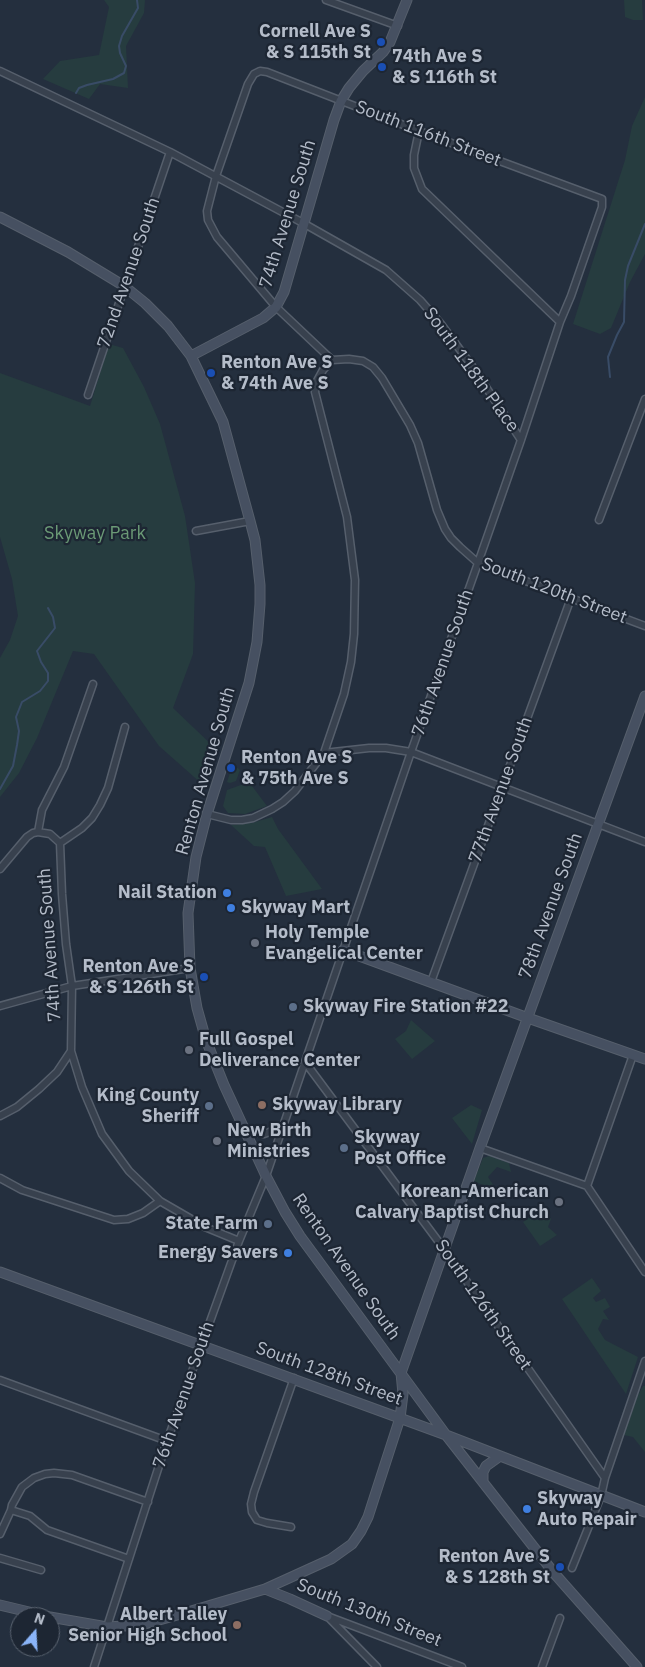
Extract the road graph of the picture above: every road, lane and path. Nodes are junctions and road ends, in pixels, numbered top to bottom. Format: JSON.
{"nodes":[{"id":1,"x":326,"y":0,"type":"edge"},
{"id":2,"x":407,"y":0,"type":"edge"},
{"id":3,"x":398,"y":26,"type":"junction"},
{"id":4,"x":0,"y":71,"type":"edge"},
{"id":5,"x":341,"y":101,"type":"junction"},
{"id":6,"x":419,"y":131,"type":"junction"},
{"id":7,"x":170,"y":152,"type":"junction"},
{"id":8,"x":216,"y":176,"type":"junction"},
{"id":9,"x":602,"y":199,"type":"joint"},
{"id":10,"x":0,"y":217,"type":"edge"},
{"id":11,"x":303,"y":223,"type":"junction"},
{"id":12,"x":124,"y":286,"type":"junction"},
{"id":13,"x":276,"y":307,"type":"junction"},
{"id":14,"x":560,"y":322,"type":"junction"},
{"id":15,"x":191,"y":356,"type":"junction"},
{"id":16,"x":332,"y":360,"type":"junction"},
{"id":17,"x":88,"y":395,"type":"dead end"},
{"id":18,"x":645,"y":399,"type":"edge"},
{"id":19,"x":521,"y":440,"type":"junction"},
{"id":20,"x":599,"y":520,"type":"dead end"},
{"id":21,"x":250,"y":521,"type":"junction"},
{"id":22,"x":196,"y":531,"type":"dead end"},
{"id":23,"x":478,"y":563,"type":"junction"},
{"id":24,"x":571,"y":598,"type":"junction"},
{"id":25,"x":645,"y":626,"type":"edge"},
{"id":26,"x":93,"y":684,"type":"dead end"},
{"id":27,"x":645,"y":696,"type":"edge"},
{"id":28,"x":125,"y":727,"type":"dead end"},
{"id":29,"x":411,"y":752,"type":"junction"},
{"id":30,"x":324,"y":753,"type":"junction"},
{"id":31,"x":502,"y":788,"type":"junction"},
{"id":32,"x":207,"y":814,"type":"junction"},
{"id":33,"x":598,"y":825,"type":"junction"},
{"id":34,"x":38,"y":832,"type":"junction"},
{"id":35,"x":645,"y":842,"type":"edge"},
{"id":36,"x":60,"y":843,"type":"junction"},
{"id":37,"x":0,"y":869,"type":"edge"},
{"id":38,"x":343,"y":950,"type":"junction"},
{"id":39,"x":190,"y":968,"type":"junction"},
{"id":40,"x":432,"y":982,"type":"junction"},
{"id":41,"x":72,"y":986,"type":"junction"},
{"id":42,"x":0,"y":1006,"type":"edge"},
{"id":43,"x":528,"y":1018,"type":"junction"},
{"id":44,"x":71,"y":1051,"type":"junction"},
{"id":45,"x":633,"y":1055,"type":"junction"},
{"id":46,"x":645,"y":1059,"type":"edge"},
{"id":47,"x":305,"y":1062,"type":"junction"},
{"id":48,"x":0,"y":1116,"type":"edge"},
{"id":49,"x":283,"y":1127,"type":"junction"},
{"id":50,"x":245,"y":1130,"type":"junction"},
{"id":51,"x":480,"y":1148,"type":"junction"},
{"id":52,"x":266,"y":1176,"type":"junction"},
{"id":53,"x":0,"y":1178,"type":"edge"},
{"id":54,"x":587,"y":1186,"type":"junction"},
{"id":55,"x":160,"y":1201,"type":"junction"},
{"id":56,"x":239,"y":1241,"type":"junction"},
{"id":57,"x":444,"y":1250,"type":"junction"},
{"id":58,"x":0,"y":1272,"type":"edge"},
{"id":59,"x":645,"y":1272,"type":"edge"},
{"id":60,"x":201,"y":1344,"type":"junction"},
{"id":61,"x":645,"y":1361,"type":"edge"},
{"id":62,"x":401,"y":1374,"type":"junction"},
{"id":63,"x":294,"y":1378,"type":"junction"},
{"id":64,"x":0,"y":1380,"type":"edge"},
{"id":65,"x":400,"y":1418,"type":"junction"},
{"id":66,"x":446,"y":1435,"type":"junction"},
{"id":67,"x":167,"y":1441,"type":"junction"},
{"id":68,"x":500,"y":1456,"type":"junction"},
{"id":69,"x":605,"y":1478,"type":"junction"},
{"id":70,"x":483,"y":1482,"type":"junction"},
{"id":71,"x":601,"y":1496,"type":"junction"},
{"id":72,"x":148,"y":1502,"type":"junction"},
{"id":73,"x":11,"y":1510,"type":"junction"},
{"id":74,"x":645,"y":1512,"type":"edge"},
{"id":75,"x":292,"y":1527,"type":"dead end"},
{"id":76,"x":0,"y":1534,"type":"edge"},
{"id":77,"x":0,"y":1558,"type":"edge"},
{"id":78,"x":129,"y":1559,"type":"junction"},
{"id":79,"x":572,"y":1568,"type":"dead end"},
{"id":80,"x":41,"y":1570,"type":"dead end"},
{"id":81,"x":265,"y":1589,"type":"junction"},
{"id":82,"x":328,"y":1616,"type":"junction"},
{"id":83,"x":560,"y":1618,"type":"dead end"},
{"id":84,"x":60,"y":1619,"type":"edge"},
{"id":85,"x":107,"y":1627,"type":"junction"},
{"id":86,"x":94,"y":1667,"type":"edge"},
{"id":87,"x":377,"y":1667,"type":"edge"},
{"id":88,"x":462,"y":1667,"type":"edge"},
{"id":89,"x":542,"y":1667,"type":"edge"},
{"id":90,"x":637,"y":1667,"type":"edge"}],
"edges":[{"from":1,"to":3,"type":"street"},
{"from":2,"to":3,"type":"street","name":"74th Avenue South"},
{"from":3,"to":5,"type":"street","name":"74th Avenue South"},
{"from":4,"to":7,"type":"street","name":"South 118th Place"},
{"from":5,"to":6,"type":"street","name":"South 116th Street"},
{"from":5,"to":8,"type":"street","name":"South 116th Street"},
{"from":5,"to":11,"type":"street","name":"74th Avenue South"},
{"from":6,"to":9,"type":"street","name":"South 116th Street"},
{"from":6,"to":14,"type":"street"},
{"from":7,"to":8,"type":"street","name":"South 118th Place"},
{"from":7,"to":12,"type":"street","name":"72nd Avenue South"},
{"from":8,"to":11,"type":"street","name":"South 118th Place"},
{"from":8,"to":13,"type":"street"},
{"from":9,"to":14,"type":"street","name":"76th Avenue South"},
{"from":10,"to":12,"type":"street","name":"Renton Avenue South"},
{"from":11,"to":13,"type":"street","name":"74th Avenue South"},
{"from":11,"to":19,"type":"street","name":"South 118th Place"},
{"from":12,"to":15,"type":"street","name":"Renton Avenue South"},
{"from":12,"to":17,"type":"street","name":"72nd Avenue South"},
{"from":13,"to":15,"type":"street","name":"74th Avenue South"},
{"from":13,"to":16,"type":"street"},
{"from":14,"to":19,"type":"street","name":"76th Avenue South"},
{"from":15,"to":21,"type":"street","name":"Renton Avenue South"},
{"from":16,"to":23,"type":"street","name":"South 120th Street"},
{"from":16,"to":30,"type":"street"},
{"from":18,"to":20,"type":"street"},
{"from":19,"to":23,"type":"street","name":"76th Avenue South"},
{"from":21,"to":22,"type":"street"},
{"from":21,"to":32,"type":"street","name":"Renton Avenue South"},
{"from":23,"to":24,"type":"street","name":"South 120th Street"},
{"from":23,"to":29,"type":"street","name":"76th Avenue South"},
{"from":24,"to":25,"type":"street","name":"South 120th Street"},
{"from":24,"to":31,"type":"street","name":"77th Avenue South"},
{"from":26,"to":34,"type":"street"},
{"from":27,"to":33,"type":"street","name":"78th Avenue South"},
{"from":28,"to":36,"type":"street"},
{"from":29,"to":30,"type":"street"},
{"from":29,"to":31,"type":"street"},
{"from":29,"to":38,"type":"street","name":"76th Avenue South"},
{"from":30,"to":32,"type":"street"},
{"from":31,"to":33,"type":"street"},
{"from":31,"to":40,"type":"street","name":"77th Avenue South"},
{"from":32,"to":39,"type":"street","name":"Renton Avenue South"},
{"from":33,"to":35,"type":"street"},
{"from":33,"to":43,"type":"street","name":"78th Avenue South"},
{"from":34,"to":36,"type":"street","name":"74th Avenue South"},
{"from":34,"to":37,"type":"street"},
{"from":36,"to":41,"type":"street","name":"74th Avenue South"},
{"from":38,"to":40,"type":"street"},
{"from":38,"to":47,"type":"street","name":"76th Avenue South"},
{"from":39,"to":41,"type":"street"},
{"from":39,"to":50,"type":"street","name":"Renton Avenue South"},
{"from":40,"to":43,"type":"street"},
{"from":41,"to":42,"type":"street"},
{"from":41,"to":44,"type":"street","name":"74th Avenue South"},
{"from":43,"to":45,"type":"street"},
{"from":43,"to":51,"type":"street","name":"78th Avenue South"},
{"from":44,"to":48,"type":"street"},
{"from":44,"to":55,"type":"street"},
{"from":45,"to":46,"type":"street"},
{"from":45,"to":54,"type":"street"},
{"from":47,"to":49,"type":"street","name":"76th Avenue South"},
{"from":47,"to":57,"type":"street","name":"South 126th Street"},
{"from":49,"to":50,"type":"street"},
{"from":49,"to":52,"type":"street","name":"76th Avenue South"},
{"from":50,"to":52,"type":"street","name":"Renton Avenue South"},
{"from":51,"to":54,"type":"street"},
{"from":51,"to":57,"type":"street","name":"78th Avenue South"},
{"from":52,"to":56,"type":"street","name":"76th Avenue South"},
{"from":52,"to":62,"type":"street","name":"Renton Avenue South"},
{"from":53,"to":55,"type":"street"},
{"from":54,"to":59,"type":"street"},
{"from":55,"to":56,"type":"street"},
{"from":56,"to":60,"type":"street","name":"76th Avenue South"},
{"from":57,"to":62,"type":"street","name":"78th Avenue South"},
{"from":57,"to":69,"type":"street","name":"South 126th Street"},
{"from":58,"to":60,"type":"street","name":"South 128th Street"},
{"from":60,"to":63,"type":"street","name":"South 128th Street"},
{"from":60,"to":67,"type":"street","name":"76th Avenue South"},
{"from":61,"to":69,"type":"street"},
{"from":62,"to":65,"type":"street","name":"78th Avenue South"},
{"from":62,"to":66,"type":"street","name":"Renton Avenue South"},
{"from":63,"to":65,"type":"street","name":"South 128th Street"},
{"from":63,"to":75,"type":"street"},
{"from":64,"to":67,"type":"street"},
{"from":65,"to":66,"type":"street","name":"South 128th Street"},
{"from":65,"to":81,"type":"street","name":"78th Avenue South"},
{"from":66,"to":68,"type":"street","name":"South 128th Street"},
{"from":66,"to":70,"type":"street","name":"Renton Avenue South"},
{"from":67,"to":72,"type":"street","name":"76th Avenue South"},
{"from":68,"to":70,"type":"street"},
{"from":68,"to":71,"type":"street","name":"South 128th Street"},
{"from":69,"to":71,"type":"street"},
{"from":70,"to":90,"type":"street","name":"Renton Avenue South"},
{"from":71,"to":74,"type":"street","name":"South 128th Street"},
{"from":71,"to":79,"type":"street"},
{"from":72,"to":73,"type":"street"},
{"from":72,"to":78,"type":"street","name":"76th Avenue South"},
{"from":73,"to":76,"type":"street"},
{"from":73,"to":78,"type":"street"},
{"from":77,"to":80,"type":"street"},
{"from":78,"to":85,"type":"street","name":"76th Avenue South"},
{"from":81,"to":82,"type":"street","name":"South 130th Street"},
{"from":81,"to":85,"type":"street","name":"78th Avenue South"},
{"from":82,"to":87,"type":"street"},
{"from":82,"to":88,"type":"street","name":"South 130th Street"},
{"from":83,"to":89,"type":"street"},
{"from":84,"to":85,"type":"street","name":"78th Avenue South"},
{"from":85,"to":86,"type":"street","name":"76th Avenue South"}]}
